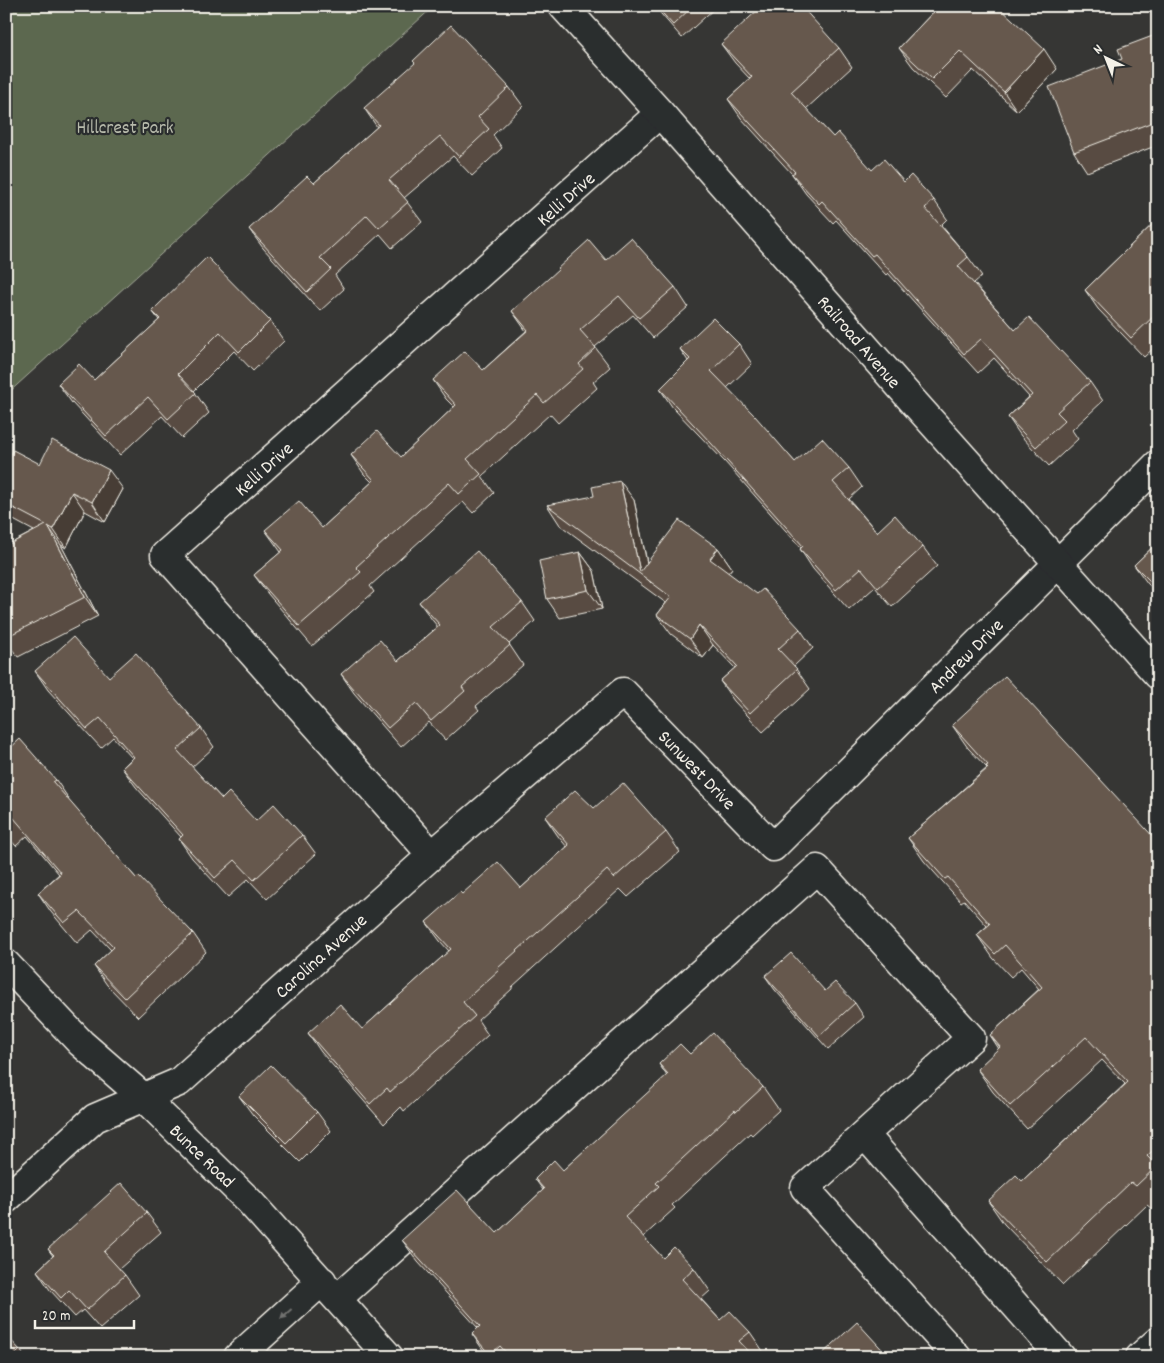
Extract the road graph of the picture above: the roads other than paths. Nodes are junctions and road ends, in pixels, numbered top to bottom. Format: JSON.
{"nodes":[{"id":1,"x":562,"y":6,"type":"edge"},
{"id":2,"x":660,"y":113,"type":"junction"},
{"id":3,"x":1158,"y":464,"type":"edge"},
{"id":4,"x":1058,"y":563,"type":"junction"},
{"id":5,"x":1158,"y":675,"type":"edge"},
{"id":6,"x":623,"y":692,"type":"joint"},
{"id":7,"x":773,"y":847,"type":"joint"},
{"id":8,"x":432,"y":855,"type":"junction"},
{"id":9,"x":6,"y":964,"type":"edge"},
{"id":10,"x":143,"y":1097,"type":"junction"},
{"id":11,"x":865,"y":1135,"type":"junction"},
{"id":12,"x":6,"y":1199,"type":"edge"},
{"id":13,"x":330,"y":1290,"type":"junction"},
{"id":14,"x":1158,"y":1340,"type":"edge"},
{"id":15,"x":238,"y":1357,"type":"edge"},
{"id":16,"x":389,"y":1357,"type":"edge"},
{"id":17,"x":957,"y":1357,"type":"edge"},
{"id":18,"x":1062,"y":1357,"type":"edge"},
{"id":19,"x":1140,"y":1357,"type":"edge"}],
"edges":[{"from":1,"to":2,"type":"street","name":"Railroad Avenue"},
{"from":2,"to":4,"type":"street","name":"Railroad Avenue"},
{"from":2,"to":8,"type":"street","name":"Kelli Drive"},
{"from":3,"to":4,"type":"street","name":"Andrew Drive"},
{"from":4,"to":5,"type":"street","name":"Railroad Avenue"},
{"from":4,"to":7,"type":"street","name":"Andrew Drive"},
{"from":6,"to":7,"type":"street","name":"Sunwest Drive"},
{"from":6,"to":8,"type":"street","name":"Carolina Avenue"},
{"from":8,"to":10,"type":"street","name":"Carolina Avenue"},
{"from":9,"to":10,"type":"street","name":"Bunce Road"},
{"from":10,"to":12,"type":"street","name":"Carolina Avenue"},
{"from":10,"to":13,"type":"street","name":"Bunce Road"},
{"from":11,"to":13,"type":"street"},
{"from":11,"to":17,"type":"street"},
{"from":11,"to":18,"type":"street"},
{"from":13,"to":15,"type":"street","one_way":true},
{"from":13,"to":16,"type":"street","name":"Bunce Road"},
{"from":14,"to":19,"type":"street"}]}
